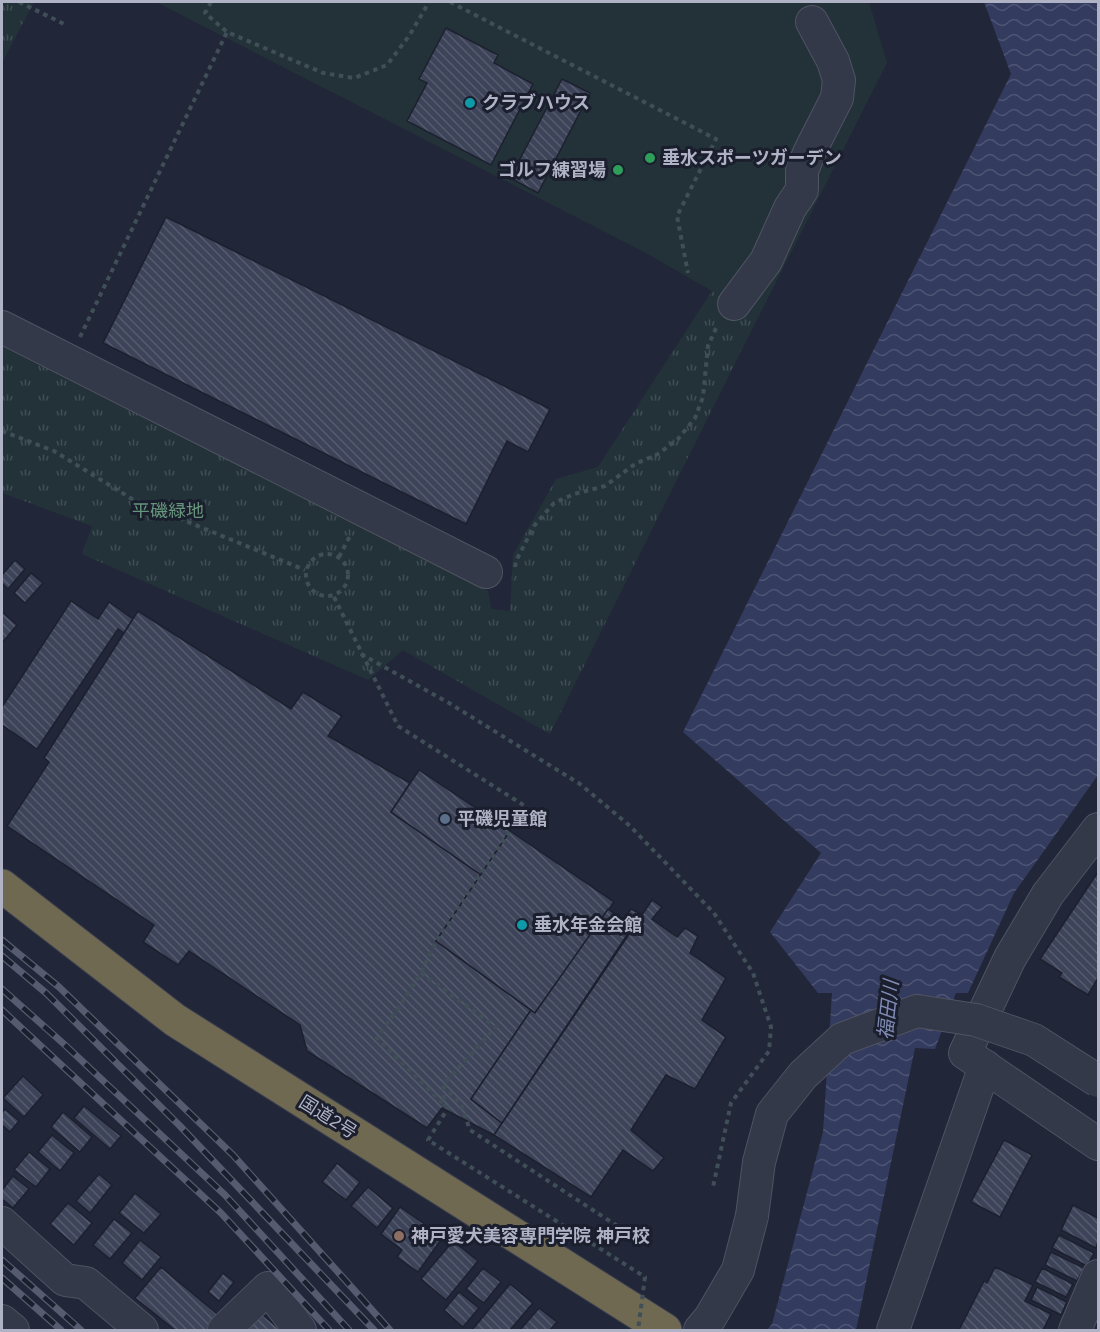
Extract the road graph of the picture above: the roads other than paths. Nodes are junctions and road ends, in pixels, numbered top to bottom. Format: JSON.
{"nodes":[{"id":1,"x":812,"y":22,"type":"dead end"},
{"id":2,"x":734,"y":304,"type":"road end"},
{"id":3,"x":2,"y":327,"type":"edge"},
{"id":4,"x":500,"y":572,"type":"road end"},
{"id":5,"x":1098,"y":829,"type":"edge"},
{"id":6,"x":2,"y":886,"type":"edge"},
{"id":7,"x":985,"y":1066,"type":"junction"},
{"id":8,"x":1098,"y":1081,"type":"edge"},
{"id":9,"x":1098,"y":1144,"type":"edge"},
{"id":10,"x":2,"y":1223,"type":"edge"},
{"id":11,"x":1098,"y":1276,"type":"edge"},
{"id":12,"x":2,"y":1321,"type":"edge"},
{"id":13,"x":13,"y":1330,"type":"edge"},
{"id":14,"x":142,"y":1330,"type":"edge"},
{"id":15,"x":224,"y":1330,"type":"edge"},
{"id":16,"x":300,"y":1330,"type":"edge"},
{"id":17,"x":665,"y":1330,"type":"edge"},
{"id":18,"x":700,"y":1330,"type":"edge"},
{"id":19,"x":893,"y":1330,"type":"edge"},
{"id":20,"x":1076,"y":1330,"type":"edge"}],
"edges":[{"from":1,"to":2,"type":"street"},
{"from":3,"to":4,"type":"street"},
{"from":5,"to":7,"type":"street"},
{"from":6,"to":17,"type":"highway","name":"国道2号"},
{"from":7,"to":9,"type":"street"},
{"from":7,"to":19,"type":"street"},
{"from":8,"to":18,"type":"street","bridge":true},
{"from":10,"to":14,"type":"street"},
{"from":11,"to":20,"type":"street"},
{"from":12,"to":13,"type":"street"},
{"from":15,"to":16,"type":"street"}]}
